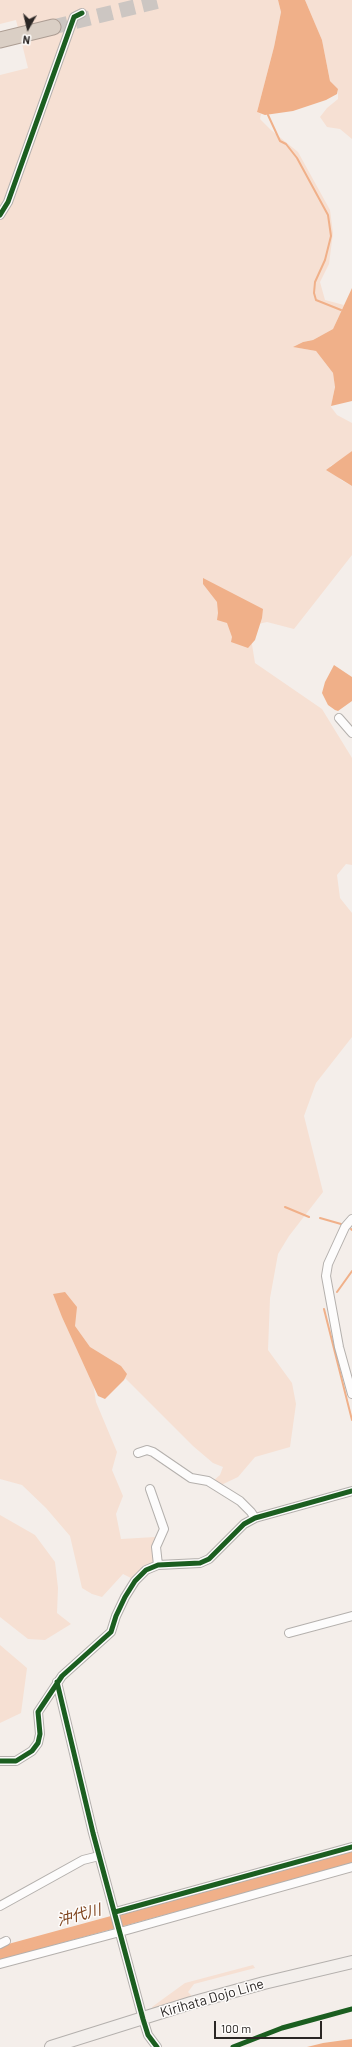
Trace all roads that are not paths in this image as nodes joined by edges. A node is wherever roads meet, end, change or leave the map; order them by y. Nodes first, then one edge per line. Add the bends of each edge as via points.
1 (82, 13) dead end
2 (53, 27) tunnel mouth
3 (0, 40) edge
4 (0, 215) edge
5 (339, 718) dead end
6 (352, 733) edge
7 (352, 1219) edge
8 (352, 1394) edge
9 (138, 1454) dead end
10 (150, 1489) dead end
11 (352, 1491) edge
12 (255, 1518) junction
13 (158, 1565) junction
14 (352, 1616) edge
15 (289, 1633) dead end
16 (57, 1682) junction
17 (0, 1761) edge
18 (352, 1847) edge
19 (99, 1856) junction
20 (352, 1867) edge
21 (0, 1906) edge
22 (115, 1913) junction
23 (120, 1932) junction
24 (352, 1962) edge
25 (0, 1964) edge
26 (143, 2019) junction
27 (51, 2047) edge
28 (157, 2047) edge

1 - 4 street via 74,17 8,202
2 - 3 highway
5 - 6 street
7 - 8 street via 345,1227 328,1264 326,1276
9 - 12 street via 147,1450 153,1452 191,1478 208,1481 240,1501
10 - 13 street via 164,1529 156,1547
11 - 12 street
12 - 13 street via 244,1524 208,1559 200,1563
13 - 16 street via 146,1570 135,1581 116,1616 111,1632
14 - 15 street
16 - 17 street via 38,1712 38,1743 32,1751 16,1761
16 - 19 street
18 - 22 street
19 - 21 street via 83,1860
19 - 22 street
20 - 23 street
22 - 23 street
23 - 25 street
23 - 26 street
24 - 26 main road, Kirihata Dojo Line via 264,1983
26 - 27 main road, Kirihata Dojo Line
26 - 28 street via 148,2035

